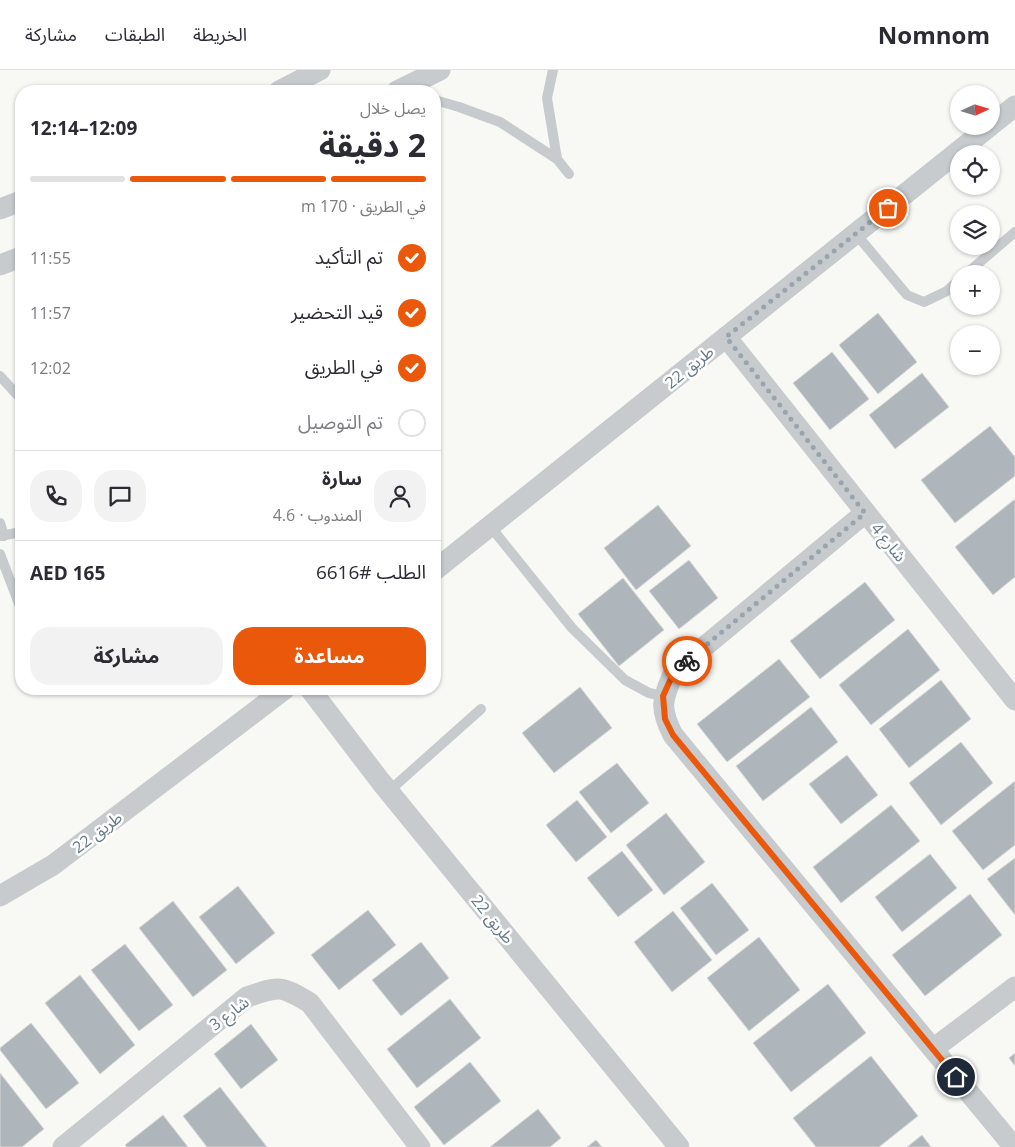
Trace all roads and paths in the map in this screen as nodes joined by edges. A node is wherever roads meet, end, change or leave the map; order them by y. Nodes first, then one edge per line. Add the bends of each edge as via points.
1 (320, 70) edge
2 (440, 70) edge
3 (553, 70) edge
4 (291, 85) edge
5 (411, 85) edge
6 (441, 102) edge
7 (1015, 106) edge
8 (1000, 118) edge
9 (979, 135) edge
10 (558, 159) junction
11 (569, 174) dead end
12 (15, 204) edge
13 (0, 209) edge
14 (1015, 232) edge
15 (856, 234) junction
16 (15, 259) edge
17 (0, 265) edge
18 (976, 265) edge
19 (950, 288) edge
20 (726, 337) junction
21 (0, 376) edge
22 (15, 392) edge
23 (865, 513) junction
24 (0, 523) edge
25 (490, 526) junction
26 (15, 533) edge
27 (2, 536) edge
28 (0, 554) edge
29 (441, 565) edge
30 (15, 594) edge
31 (277, 695) edge
32 (315, 695) edge
33 (663, 696) junction
34 (1015, 700) edge
35 (481, 709) dead end
36 (389, 791) junction
37 (0, 896) edge
38 (1015, 987) edge
39 (933, 1049) junction
40 (63, 1147) edge
41 (420, 1147) edge
42 (679, 1147) edge
43 (1014, 1147) edge

1 - 4 street
2 - 5 street
3 - 10 lane via 547,98
6 - 10 lane via 500,122
7 - 8 street, طريق 22
9 - 15 street, طريق 22
10 - 11 lane
12 - 13 street
14 - 18 lane
15 - 19 lane via 907,295 924,302
15 - 20 street, طريق 22
16 - 17 street
20 - 23 street, شارع 4
20 - 25 street, طريق 22
21 - 22 lane
23 - 33 street via 674,672
23 - 34 street, شارع 4
24 - 27 lane
25 - 29 street, طريق 22
25 - 33 lane via 582,638 625,680 649,693
26 - 27 lane
28 - 30 lane
31 - 37 street, طريق 22 via 53,865
32 - 36 street, طريق 22
33 - 39 street via 665,719 673,735
35 - 36 lane
36 - 42 street, طريق 22
38 - 39 street
39 - 43 street
40 - 41 street, شارع 3 via 246,997 271,989 287,990 310,1003

